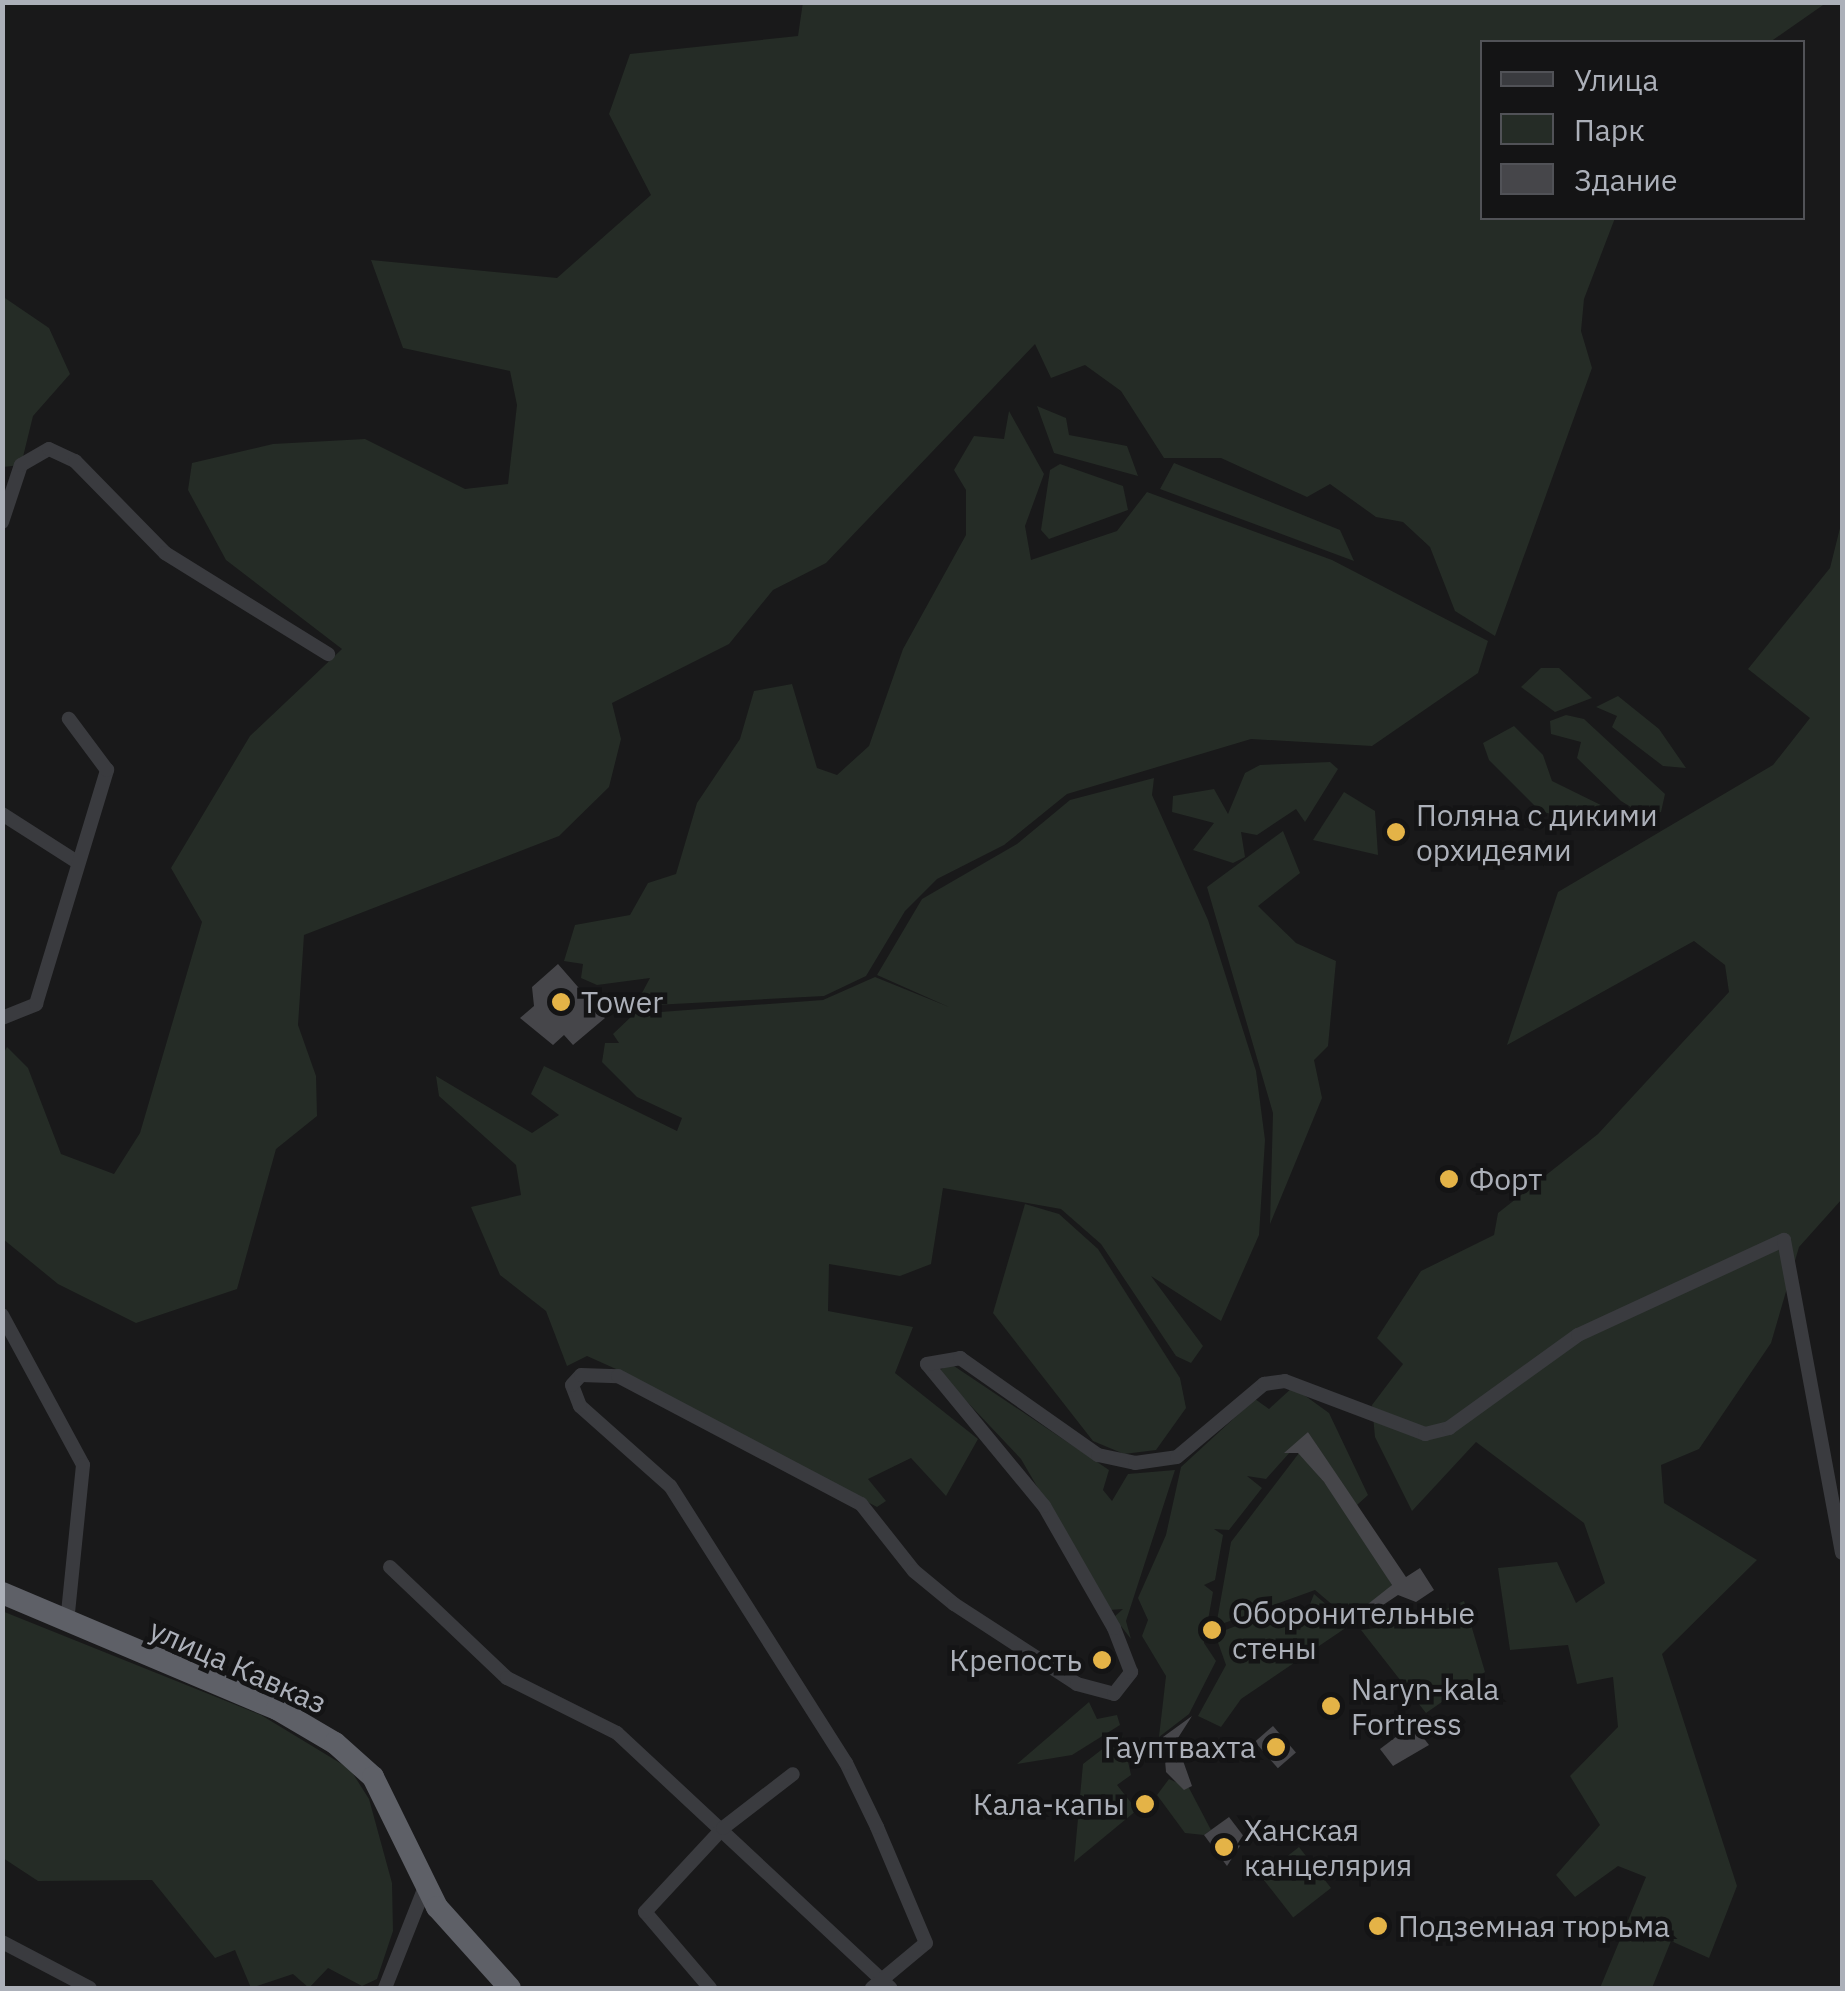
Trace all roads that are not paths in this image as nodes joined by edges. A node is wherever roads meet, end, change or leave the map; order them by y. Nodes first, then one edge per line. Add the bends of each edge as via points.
1 (2, 522) edge
2 (328, 654) dead end
3 (70, 719) dead end
4 (2, 814) edge
5 (76, 862) junction
6 (2, 1018) edge
7 (2, 1315) edge
8 (1842, 1553) edge
9 (390, 1566) dead end
10 (2, 1593) edge
11 (67, 1624) junction
12 (792, 1774) dead end
13 (722, 1828) junction
14 (426, 1887) junction
15 (2, 1942) edge
16 (882, 1985) edge
17 (90, 1988) edge
18 (386, 1988) edge
19 (510, 1988) edge
20 (710, 1988) edge

1 - 2 street via 21,466 49,448 75,461 166,553
3 - 5 street via 107,770
4 - 5 street
5 - 6 street via 36,1004
7 - 11 street via 83,1466
8 - 16 street via 1784,1240 1578,1335 1450,1428 1425,1434 1286,1381 1264,1384 1177,1457 1135,1463 1098,1454 960,1358 927,1364 1044,1506 1114,1628 1131,1672 1114,1694 1077,1684 954,1604 914,1571 861,1504 618,1376 581,1375 572,1386 580,1406 670,1486 846,1762 926,1943
9 - 13 street via 507,1678 616,1733
10 - 11 highway, улица Кавказ
11 - 14 highway, улица Кавказ via 277,1709 335,1743 373,1777
12 - 13 street
13 - 16 street
13 - 20 street via 644,1912
14 - 18 street
14 - 19 highway, улица Кавказ
15 - 17 street

